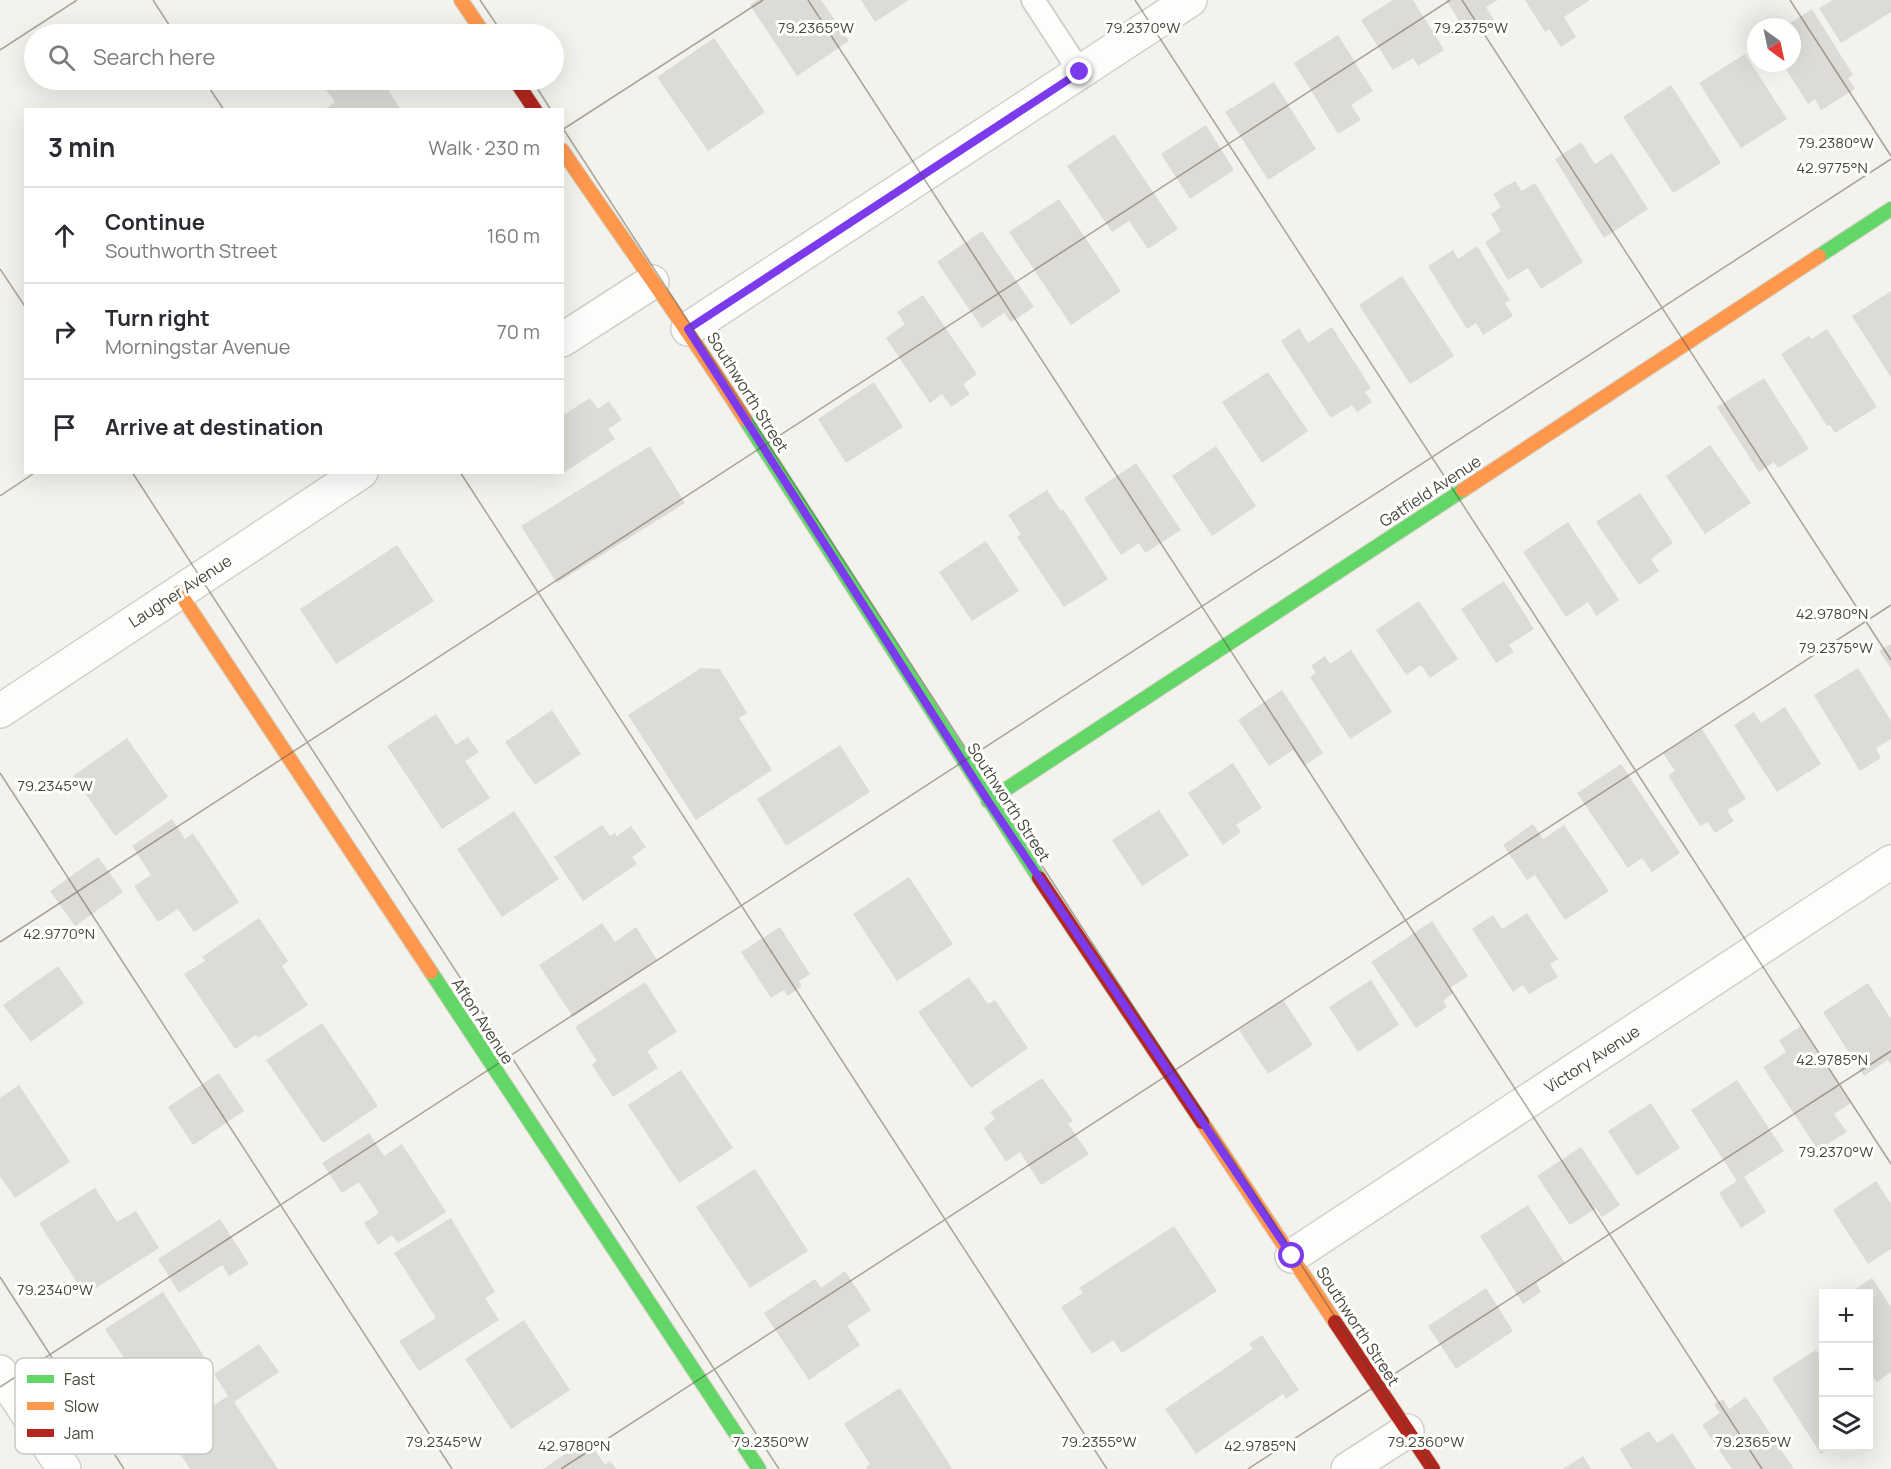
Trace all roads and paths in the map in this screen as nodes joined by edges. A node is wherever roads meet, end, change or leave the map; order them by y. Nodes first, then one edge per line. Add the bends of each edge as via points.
1 (461, 0) edge
2 (1033, 0) edge
3 (1190, 0) edge
4 (477, 24) edge
5 (1080, 72) junction
6 (522, 90) edge
7 (534, 108) edge
8 (564, 153) edge
9 (1891, 209) edge
10 (652, 282) junction
11 (688, 329) junction
12 (564, 339) edge
13 (358, 474) edge
14 (179, 592) junction
15 (0, 711) edge
16 (988, 801) junction
17 (1891, 862) edge
18 (1292, 1256) junction
19 (0, 1372) edge
20 (15, 1395) edge
21 (1407, 1431) junction
22 (54, 1454) edge
23 (64, 1469) edge
24 (759, 1469) edge
25 (1348, 1469) edge
26 (1433, 1469) edge

1 - 4 street
2 - 5 lane
3 - 5 street
5 - 11 street
6 - 7 street
8 - 10 street, Southworth Street
9 - 16 street, Gatfield Avenue
10 - 11 street, Southworth Street
10 - 12 street
11 - 16 street, Southworth Street
13 - 14 street, Laugher Avenue
14 - 15 street, Laugher Avenue
14 - 24 street, Afton Avenue
16 - 18 street, Southworth Street
17 - 18 street, Victory Avenue
18 - 21 street, Southworth Street
19 - 20 street
21 - 25 street
21 - 26 street, Southworth Street
22 - 23 street

